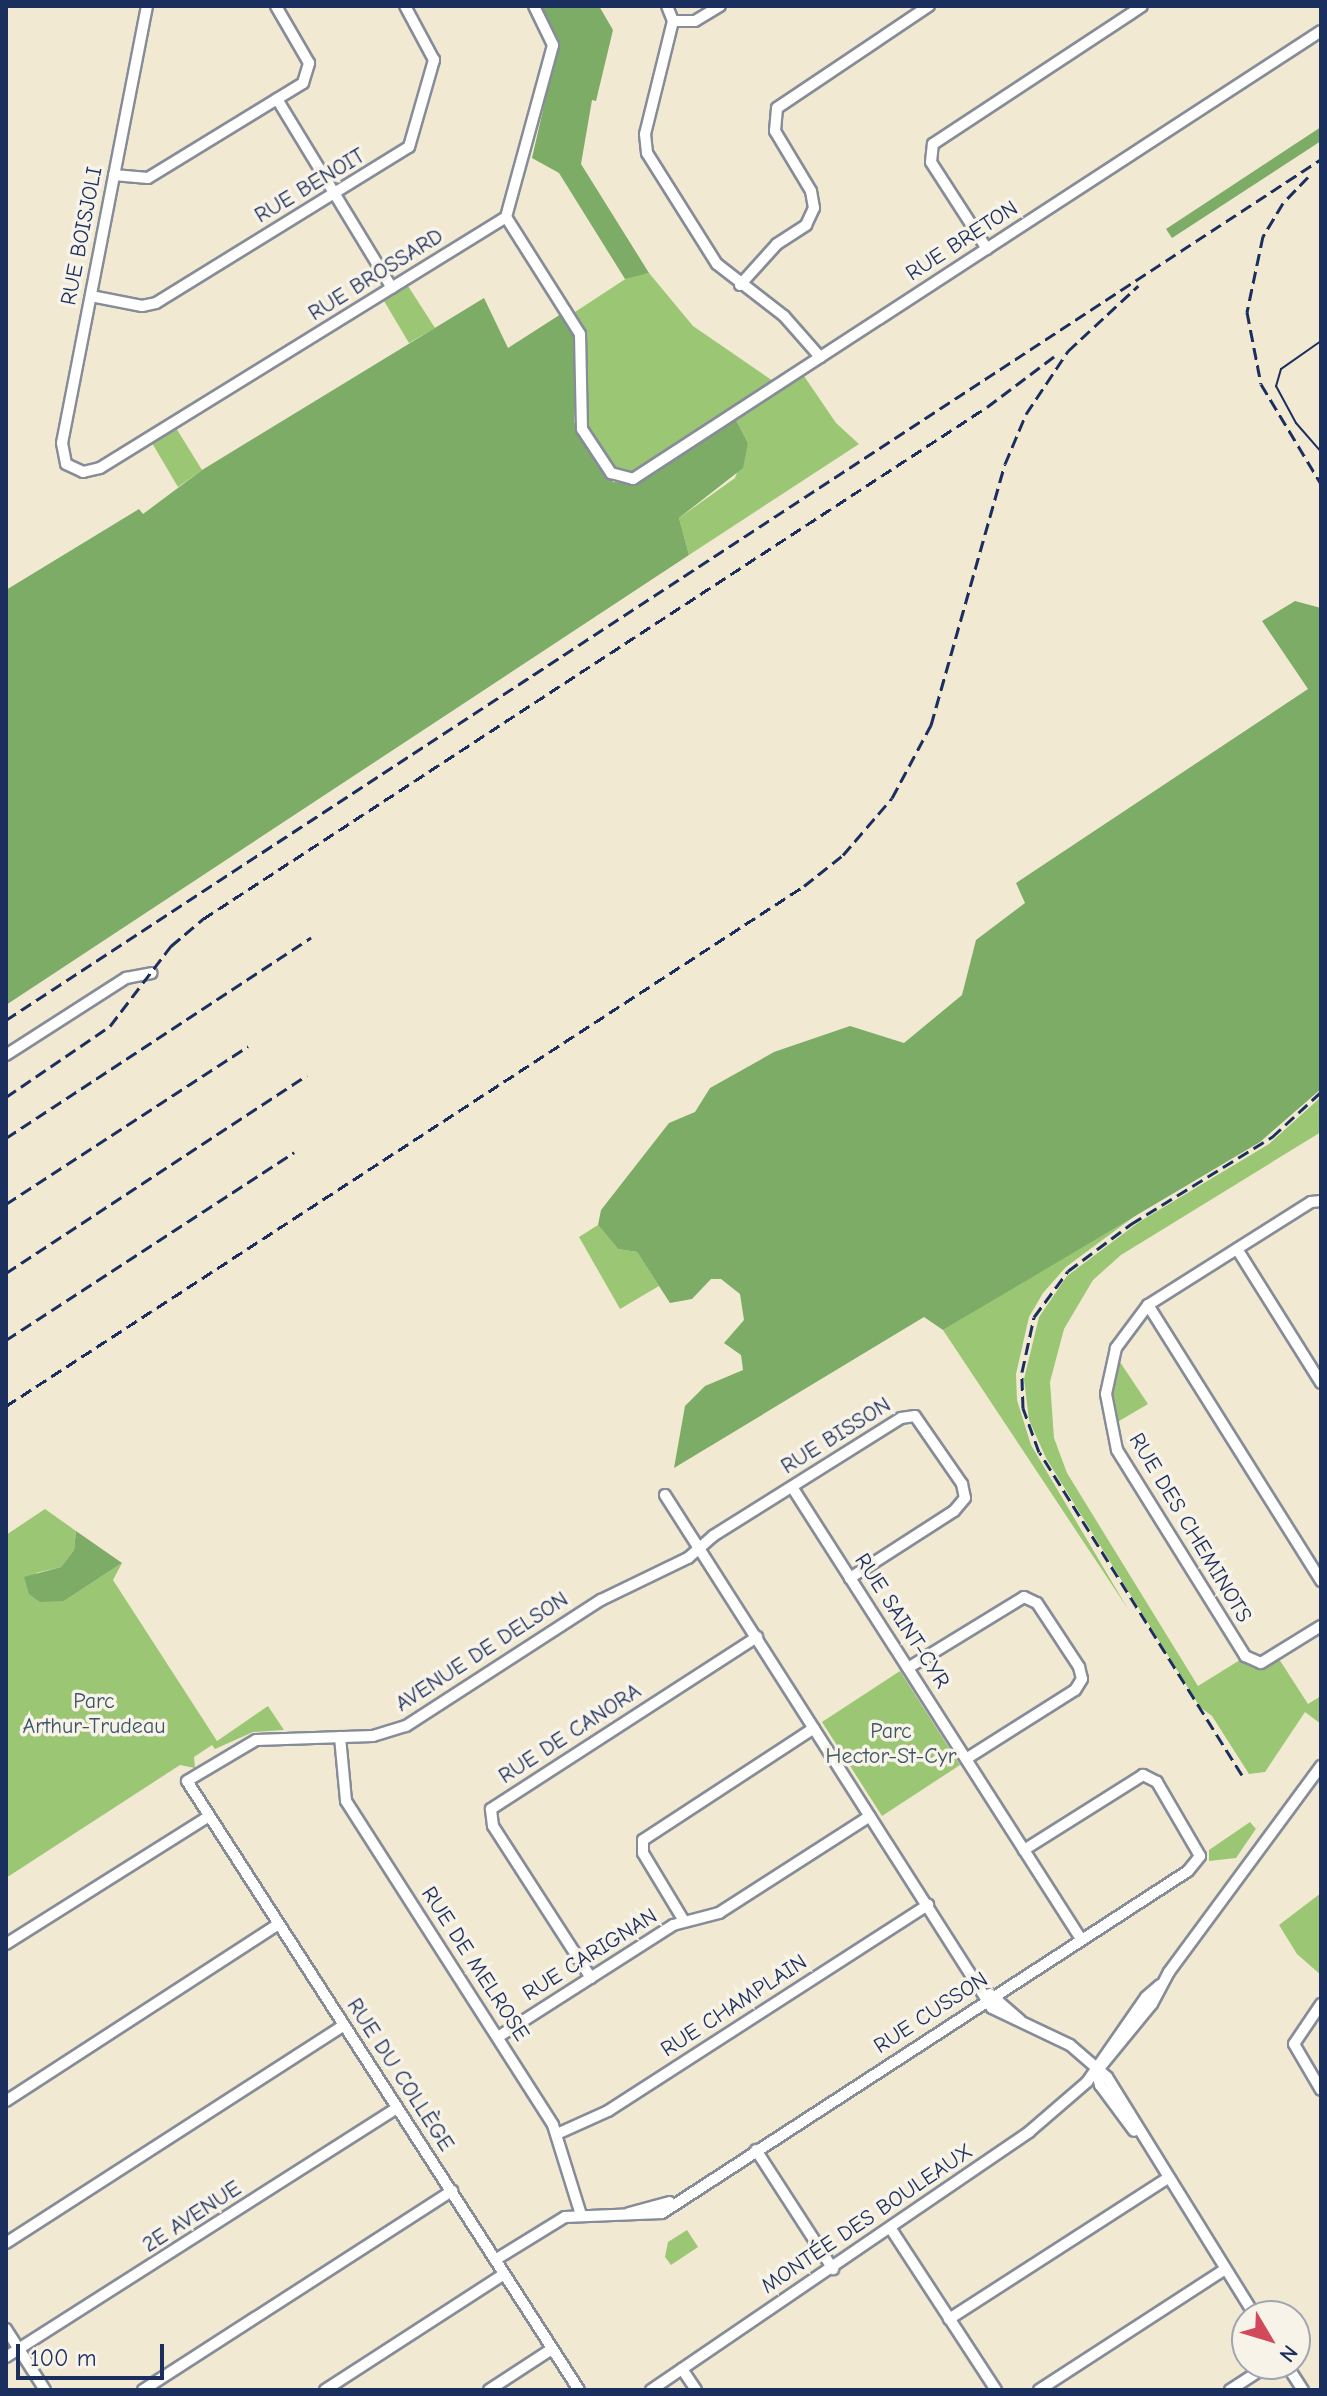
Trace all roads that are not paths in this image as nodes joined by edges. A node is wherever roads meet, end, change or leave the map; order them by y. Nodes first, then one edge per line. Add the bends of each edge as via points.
1 (147, 6) edge
2 (276, 6) edge
3 (405, 6) edge
4 (534, 6) edge
5 (667, 6) edge
6 (720, 6) edge
7 (929, 6) edge
8 (1142, 6) edge
9 (673, 21) junction
10 (1321, 31) edge
11 (277, 99) junction
12 (114, 175) junction
13 (335, 194) junction
14 (506, 217) junction
15 (987, 249) junction
16 (740, 285) junction
17 (392, 288) junction
18 (91, 296) junction
19 (820, 357) junction
20 (74, 470) joint
21 (152, 973) dead end
22 (6, 1055) edge
23 (1321, 1201) edge
24 (1237, 1249) junction
25 (1148, 1305) junction
26 (1321, 1383) edge
27 (792, 1487) junction
28 (665, 1495) dead end
29 (699, 1548) junction
30 (850, 1578) junction
31 (1321, 1581) edge
32 (1321, 1626) edge
33 (757, 1637) junction
34 (908, 1668) junction
35 (814, 1728) junction
36 (340, 1737) junction
37 (966, 1759) junction
38 (1321, 1766) edge
39 (187, 1781) joint
40 (209, 1816) junction
41 (870, 1816) junction
42 (1024, 1850) junction
43 (928, 1905) junction
44 (684, 1921) junction
45 (279, 1924) junction
46 (1081, 1939) junction
47 (6, 1944) edge
48 (591, 1978) junction
49 (990, 1998) junction
50 (1321, 2004) edge
51 (344, 2025) junction
52 (498, 2037) junction
53 (1096, 2070) junction
54 (1321, 2090) edge
55 (6, 2101) edge
56 (397, 2108) junction
57 (557, 2134) junction
58 (756, 2150) junction
59 (1168, 2178) junction
60 (452, 2191) junction
61 (581, 2215) junction
62 (891, 2229) junction
63 (6, 2243) edge
64 (495, 2260) junction
65 (833, 2269) junction
66 (1225, 2269) junction
67 (504, 2274) junction
68 (1245, 2300) edge
69 (949, 2319) junction
70 (6, 2329) edge
71 (552, 2349) junction
72 (20, 2350) junction
73 (6, 2357) edge
74 (682, 2369) junction
75 (45, 2390) edge
76 (143, 2390) edge
77 (325, 2390) edge
78 (489, 2390) edge
79 (579, 2390) edge
80 (651, 2390) edge
81 (696, 2390) edge
82 (996, 2390) edge
83 (1039, 2390) edge

1 - 12 street, RUE BOISJOLI
2 - 11 street via 310,67 303,83
3 - 13 street, RUE BENOIT via 434,60 417,135 407,150
4 - 14 street via 553,45
5 - 9 street
6 - 9 street via 695,21
7 - 16 street via 777,108 777,136 811,191 814,208 806,225 777,244
8 - 15 street via 933,144 931,162
9 - 16 street via 644,143 717,264
10 - 15 street, RUE BRETON
11 - 12 street via 148,178
11 - 13 street
12 - 18 street, RUE BOISJOLI
13 - 17 street
13 - 18 street, RUE BENOIT via 156,303 142,306
14 - 17 street, RUE BROSSARD
14 - 19 street, RUE BRETON via 579,330 579,420 608,470 623,480 640,475
15 - 19 street, RUE BRETON
16 - 19 street via 784,316
17 - 20 street, RUE BROSSARD via 100,468
18 - 20 street, RUE BOISJOLI via 61,449
21 - 22 street via 126,978
23 - 24 street, RUE DES CHEMINOTS via 1311,1202
24 - 25 street, RUE DES CHEMINOTS
24 - 26 street
25 - 31 street
25 - 32 street, RUE DES CHEMINOTS via 1121,1337 1108,1373 1107,1417 1117,1450 1245,1656 1261,1663
27 - 29 street, RUE BISSON
27 - 30 street, RUE SAINT-CYR
27 - 30 street, RUE BISSON via 911,1414 922,1422 962,1484 966,1494 959,1508
28 - 29 street
29 - 33 street
29 - 36 street, AVENUE DE DELSON via 601,1600 406,1726 383,1735
30 - 34 street, RUE SAINT-CYR
33 - 35 street
33 - 48 street, RUE DE CANORA via 491,1809 493,1826
34 - 37 street, RUE SAINT-CYR
34 - 37 street via 1024,1597 1037,1603 1079,1667 1081,1684 1075,1690
35 - 41 street
35 - 44 street via 643,1840 643,1853
36 - 39 street, AVENUE DE DELSON via 256,1740
36 - 52 street, RUE DE MELROSE via 346,1801
37 - 42 street, RUE SAINT-CYR
38 - 53 street, MONTÉE DES BOULEAUX via 1115,2055
39 - 40 street, RUE DU COLLÈGE
40 - 45 street, RUE DU COLLÈGE
40 - 47 street
41 - 43 street
41 - 44 street, RUE CARIGNAN via 719,1913
42 - 46 street, RUE SAINT-CYR
42 - 46 street, RUE CUSSON via 1143,1775 1157,1782 1199,1846 1199,1861
43 - 49 street
43 - 57 street, RUE CHAMPLAIN via 608,2111
44 - 48 street, RUE CARIGNAN
45 - 51 street, RUE DU COLLÈGE
45 - 55 street
46 - 49 street, RUE CUSSON
48 - 52 street, RUE CARIGNAN
49 - 53 street via 996,2012 1070,2045
49 - 58 street, RUE CUSSON
50 - 54 street via 1294,2044
51 - 56 street, RUE DU COLLÈGE
51 - 63 street
52 - 57 street, RUE DE MELROSE
53 - 59 street via 1107,2077
53 - 62 street, MONTÉE DES BOULEAUX via 1029,2132
56 - 60 street, RUE DU COLLÈGE
56 - 72 street, 2E AVENUE
57 - 61 street, RUE DE MELROSE
58 - 61 street, RUE CUSSON via 656,2215
58 - 65 street
59 - 66 street
59 - 69 street
60 - 64 street, RUE DU COLLÈGE
60 - 76 street
61 - 64 street, RUE CUSSON via 560,2219
62 - 65 street, MONTÉE DES BOULEAUX
62 - 69 street
64 - 67 street, RUE DU COLLÈGE
65 - 74 street, MONTÉE DES BOULEAUX
66 - 68 street
66 - 83 street
67 - 71 street, RUE DU COLLÈGE
67 - 77 street
69 - 82 street
70 - 72 street
71 - 78 street
71 - 79 street, RUE DU COLLÈGE
72 - 73 street, 2E AVENUE
72 - 75 street
74 - 80 street, MONTÉE DES BOULEAUX
74 - 81 street

